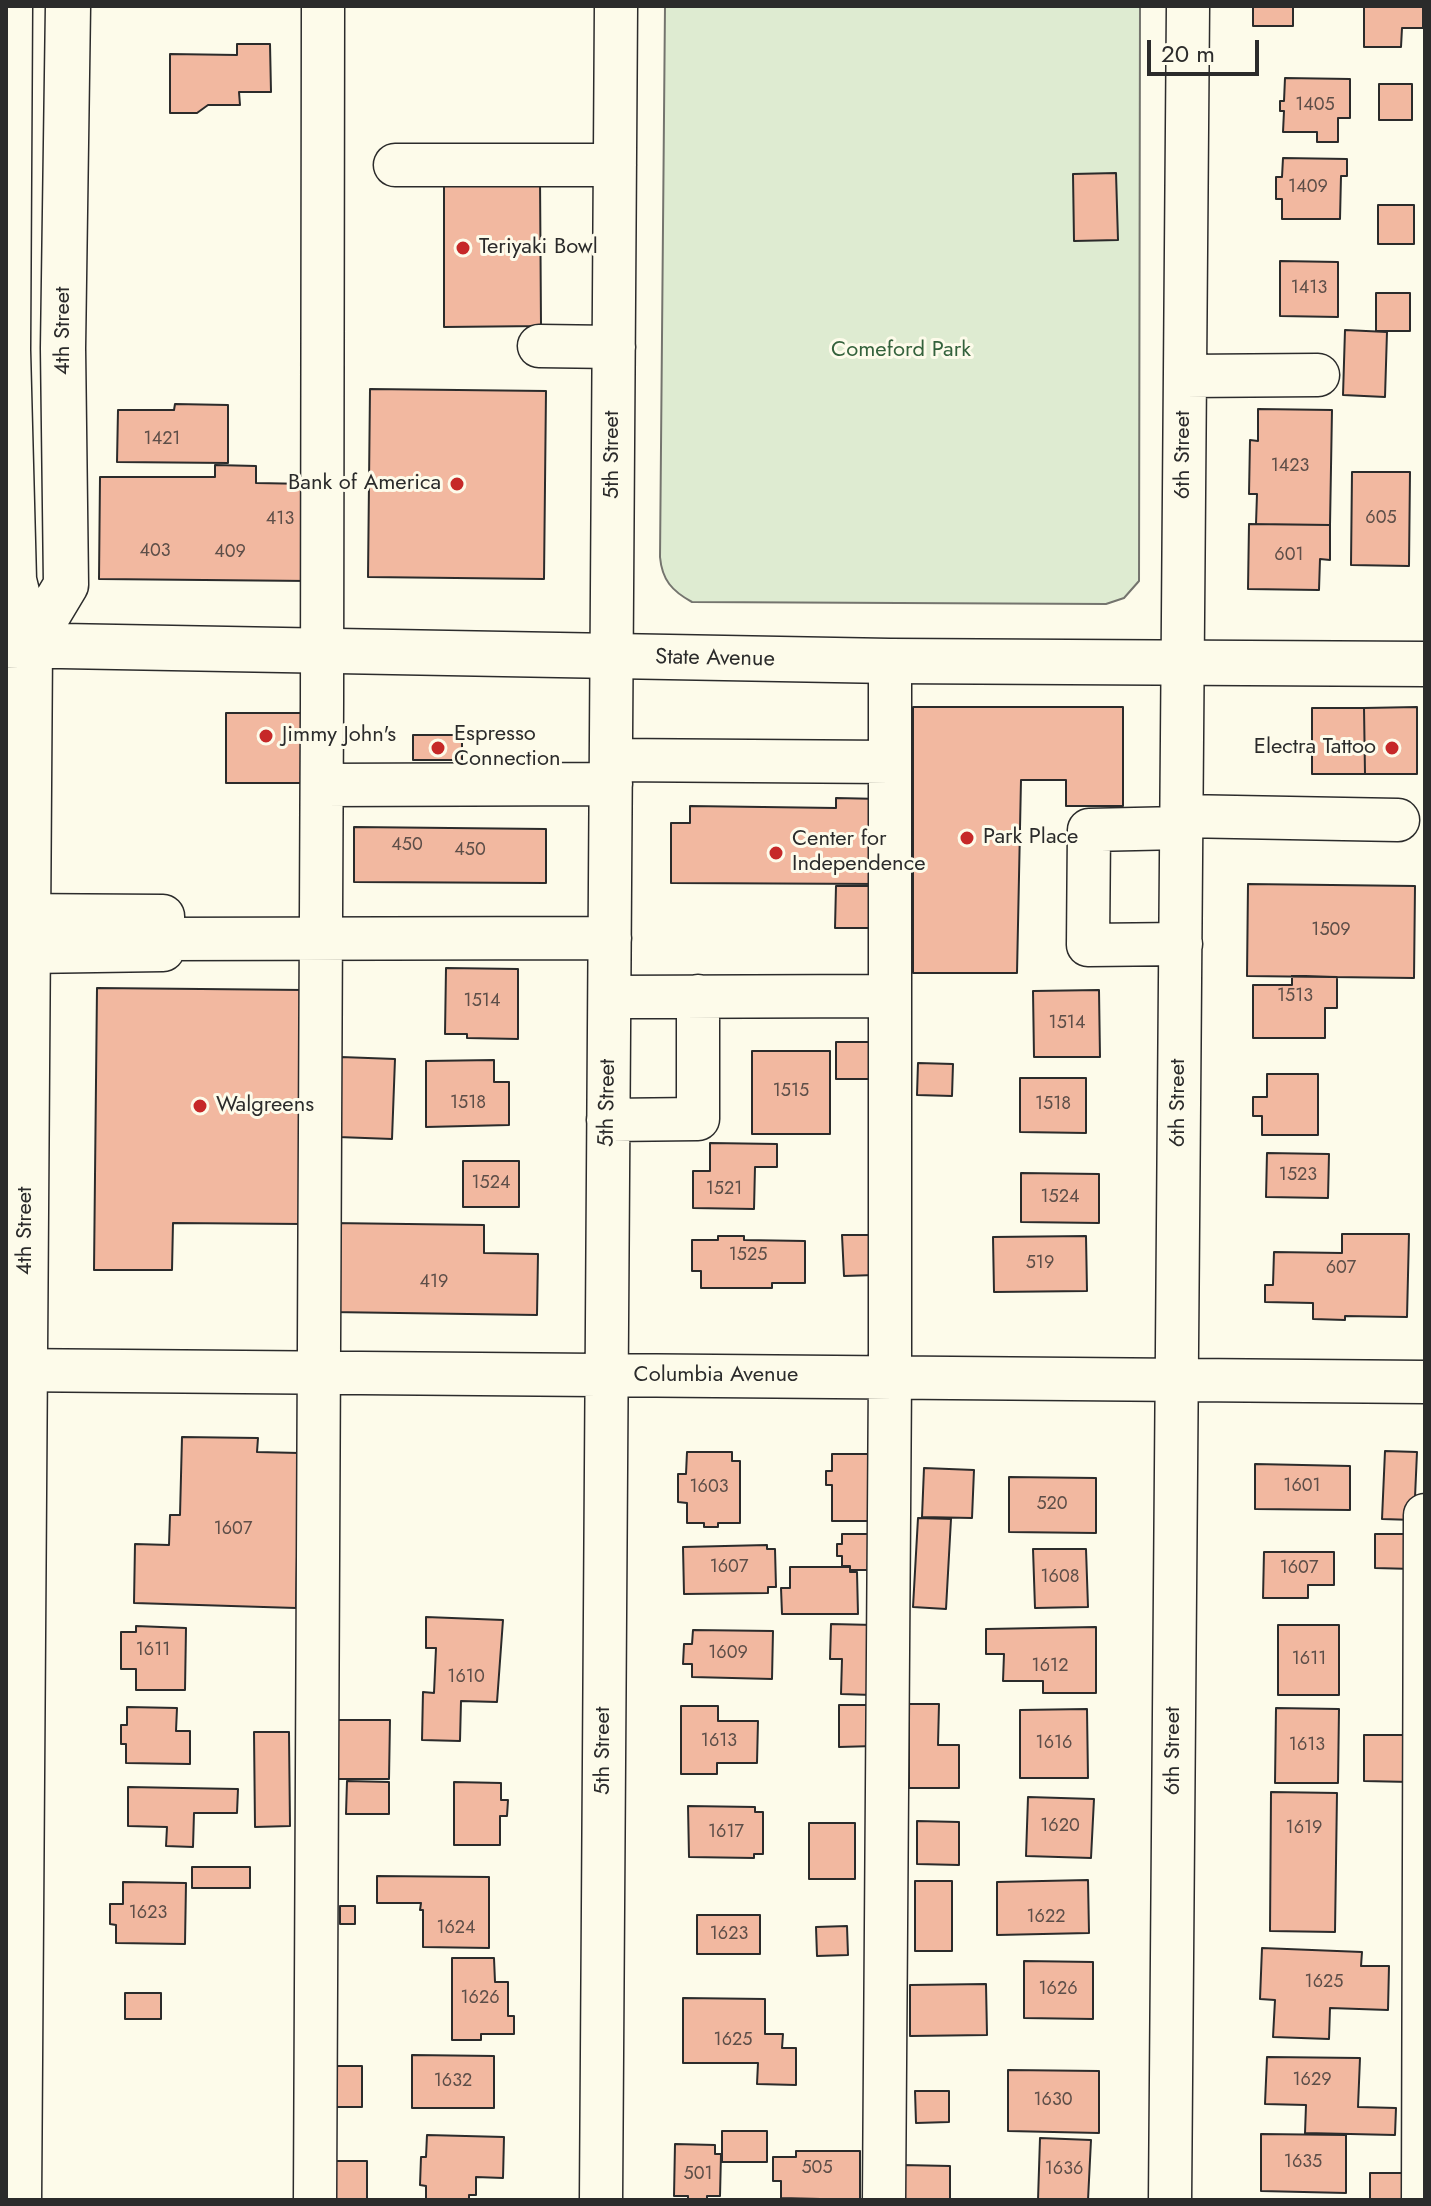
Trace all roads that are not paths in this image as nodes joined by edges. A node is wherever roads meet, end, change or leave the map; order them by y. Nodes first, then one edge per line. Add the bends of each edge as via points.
1 (10, 6) edge
2 (68, 6) edge
3 (323, 6) edge
4 (616, 6) edge
5 (1188, 6) edge
6 (395, 165) dead end
7 (615, 165) junction
8 (539, 346) dead end
9 (614, 347) junction
10 (7, 350) edge
11 (1318, 375) dead end
12 (1185, 376) junction
13 (18, 645) edge
14 (322, 652) junction
15 (612, 657) junction
16 (890, 661) junction
17 (1183, 664) junction
18 (1425, 664) edge
19 (890, 762) junction
20 (611, 772) junction
21 (322, 785) junction
22 (1398, 820) dead end
23 (1181, 822) junction
24 (21, 927) edge
25 (610, 938) junction
26 (321, 939) junction
27 (1181, 944) junction
28 (698, 996) junction
29 (890, 996) junction
30 (610, 997) junction
31 (608, 1120) junction
32 (16, 1370) edge
33 (319, 1373) junction
34 (606, 1375) junction
35 (890, 1377) junction
36 (1177, 1380) junction
37 (1425, 1382) edge
38 (1425, 1515) edge
39 (15, 1517) edge
40 (14, 1756) edge
41 (13, 2003) edge
42 (19, 2200) edge
43 (315, 2200) edge
44 (601, 2200) edge
45 (884, 2200) edge
46 (1170, 2200) edge
47 (1423, 2200) edge

1 - 10 main road, 4th Street
2 - 13 main road, 4th Street via 66,585
3 - 14 street
4 - 7 street, 5th Street
5 - 12 street, 6th Street
6 - 7 street
7 - 9 street, 5th Street
8 - 9 street
9 - 15 street, 5th Street
10 - 13 main road, 4th Street
11 - 12 street
12 - 17 street, 6th Street
13 - 14 main road, State Avenue
13 - 24 main road, 4th Street
14 - 15 main road, State Avenue
14 - 21 street
15 - 16 main road, State Avenue
15 - 20 street, 5th Street
16 - 17 main road, State Avenue
16 - 19 street
17 - 18 main road, State Avenue
17 - 23 street, 6th Street
19 - 20 street
19 - 29 street
20 - 21 street
20 - 25 street, 5th Street
21 - 26 street
22 - 23 street
23 - 27 street, 6th Street
23 - 27 street via 1089,830 1088,945
24 - 26 street
24 - 32 main road, 4th Street
25 - 26 street
25 - 30 street, 5th Street
26 - 33 street
27 - 36 street, 6th Street
28 - 29 street
28 - 30 street
28 - 31 street via 698,1119
29 - 35 street
30 - 31 street, 5th Street
31 - 34 street, 5th Street
32 - 33 street, Columbia Avenue
32 - 39 main road, 4th Street
33 - 34 street, Columbia Avenue
33 - 43 street
34 - 35 street, Columbia Avenue
34 - 44 street, 5th Street
35 - 36 street, Columbia Avenue
35 - 45 street
36 - 37 street, Columbia Avenue
36 - 46 street, 6th Street
38 - 47 street
39 - 40 main road, 4th Street
40 - 41 main road, 4th Street
41 - 42 main road, 4th Street

